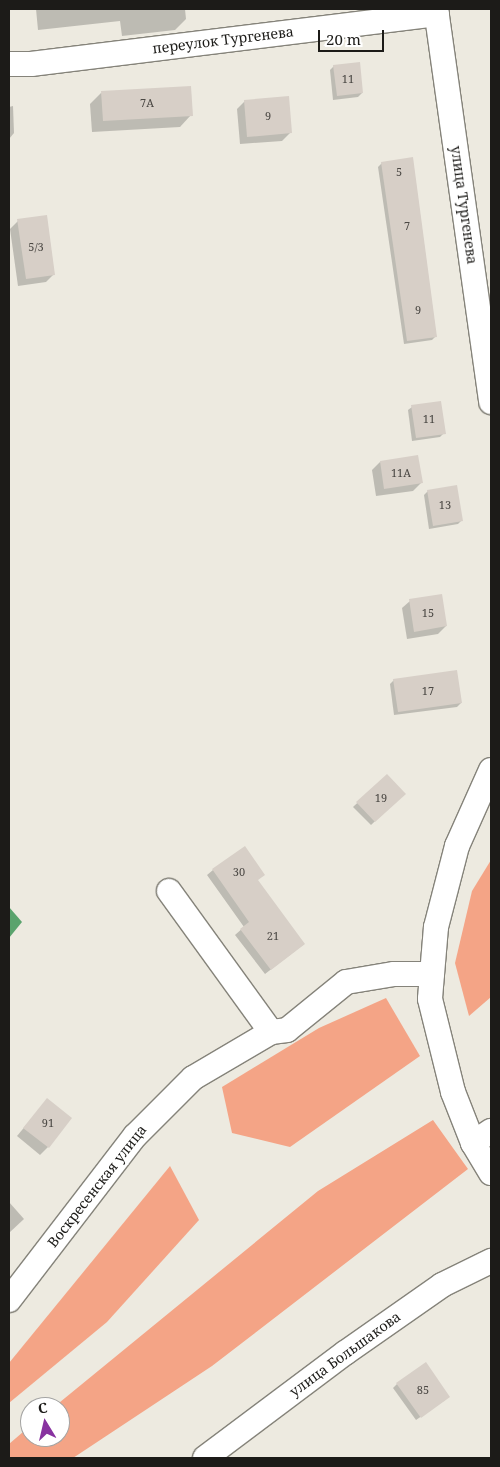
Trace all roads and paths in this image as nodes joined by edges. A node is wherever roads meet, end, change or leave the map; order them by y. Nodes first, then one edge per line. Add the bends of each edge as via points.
1 (436, 11) edge
2 (9, 64) edge
3 (491, 402) edge
4 (491, 770) edge
5 (169, 890) dead end
6 (432, 974) junction
7 (271, 1032) junction
8 (482, 1137) edge
9 (491, 1173) edge
10 (491, 1260) edge
11 (9, 1300) edge
12 (205, 1458) edge

1 - 2 street, переулок Тургенева
1 - 3 street, улица Тургенева
4 - 6 street via 458,846 436,927
5 - 7 street
6 - 7 street, Воскресенская улица via 394,974 346,982 287,1030
6 - 8 street via 430,999 453,1092
7 - 11 street, Воскресенская улица via 193,1078 134,1136
8 - 9 street
10 - 12 street, улица Большакова via 442,1285

